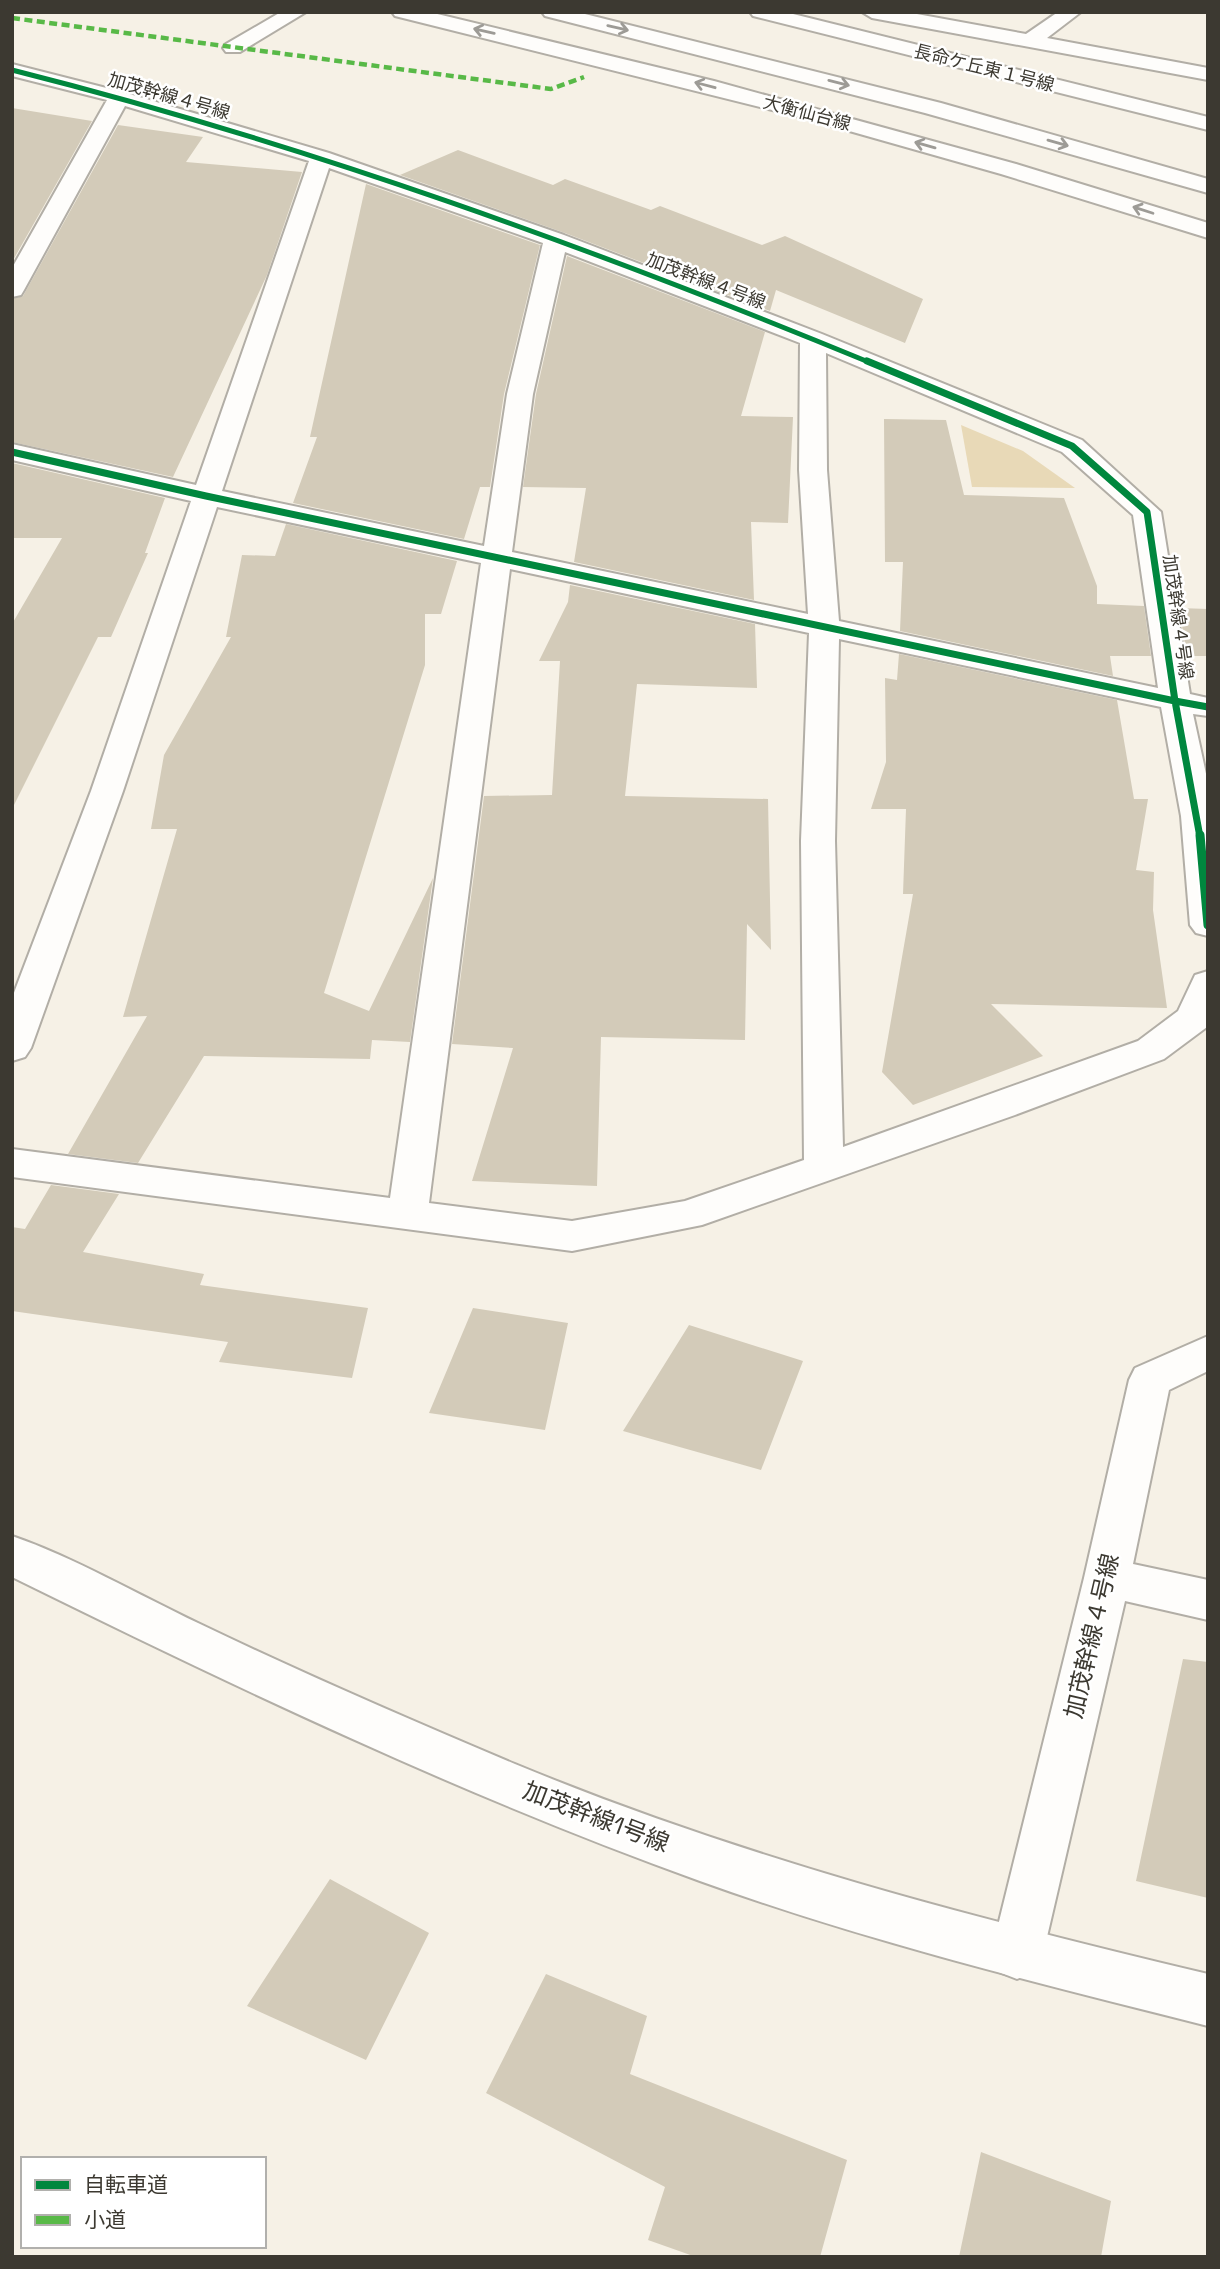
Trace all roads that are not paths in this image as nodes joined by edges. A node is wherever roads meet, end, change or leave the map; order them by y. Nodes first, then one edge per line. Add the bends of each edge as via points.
1 (296, 12) edge
2 (402, 12) edge
3 (552, 12) edge
4 (760, 12) edge
5 (872, 12) edge
6 (1071, 12) edge
7 (1029, 41) junction
8 (233, 48) dead end
9 (12, 71) edge
10 (1208, 74) edge
11 (118, 97) junction
12 (1208, 124) edge
13 (321, 158) junction
14 (1208, 186) edge
15 (1208, 231) edge
16 (556, 240) junction
17 (12, 290) edge
18 (813, 339) junction
19 (12, 452) edge
20 (206, 496) junction
21 (496, 558) junction
22 (824, 626) junction
23 (1175, 701) junction
24 (1208, 708) edge
25 (1208, 925) edge
26 (1208, 983) edge
27 (12, 1048) edge
28 (12, 1163) edge
29 (824, 1167) junction
30 (407, 1216) junction
31 (1208, 1352) edge
32 (12, 1555) edge
33 (1107, 1578) junction
34 (1208, 1600) edge
35 (1017, 1954) junction
36 (1208, 2000) edge

1 - 8 street
15 -> 2 street, 大衡仙台線 via 874,130
3 -> 14 street, 大衡仙台線 via 933,108
4 - 12 street, 長命ケ丘東１号線
5 - 7 street
6 - 7 street
7 - 10 street
9 - 11 street, 加茂幹線４号線
11 - 13 street, 加茂幹線４号線
11 - 17 street
13 - 16 street, 加茂幹線４号線
13 - 20 street
16 - 18 street, 加茂幹線４号線
16 - 21 street via 520,394
18 - 22 street via 813,470
18 - 23 street, 加茂幹線４号線 via 1072,446 1147,512
19 - 20 street
20 - 21 street
20 - 27 street via 107,791
21 - 22 street
21 - 30 street
22 - 23 street
22 - 29 street via 818,841
23 - 24 street, 加茂幹線４号線
23 - 25 street via 1198,816
26 - 29 street via 1194,1018 1151,1050
28 - 30 street
29 - 30 street via 688,1215 572,1236
31 - 33 street, 加茂幹線４号線 via 1150,1380
32 - 35 street, 加茂幹線1号線 via 357,1720 510,1784 803,1892
33 - 34 street
33 - 35 street, 加茂幹線４号線
35 - 36 street, 加茂幹線1号線

